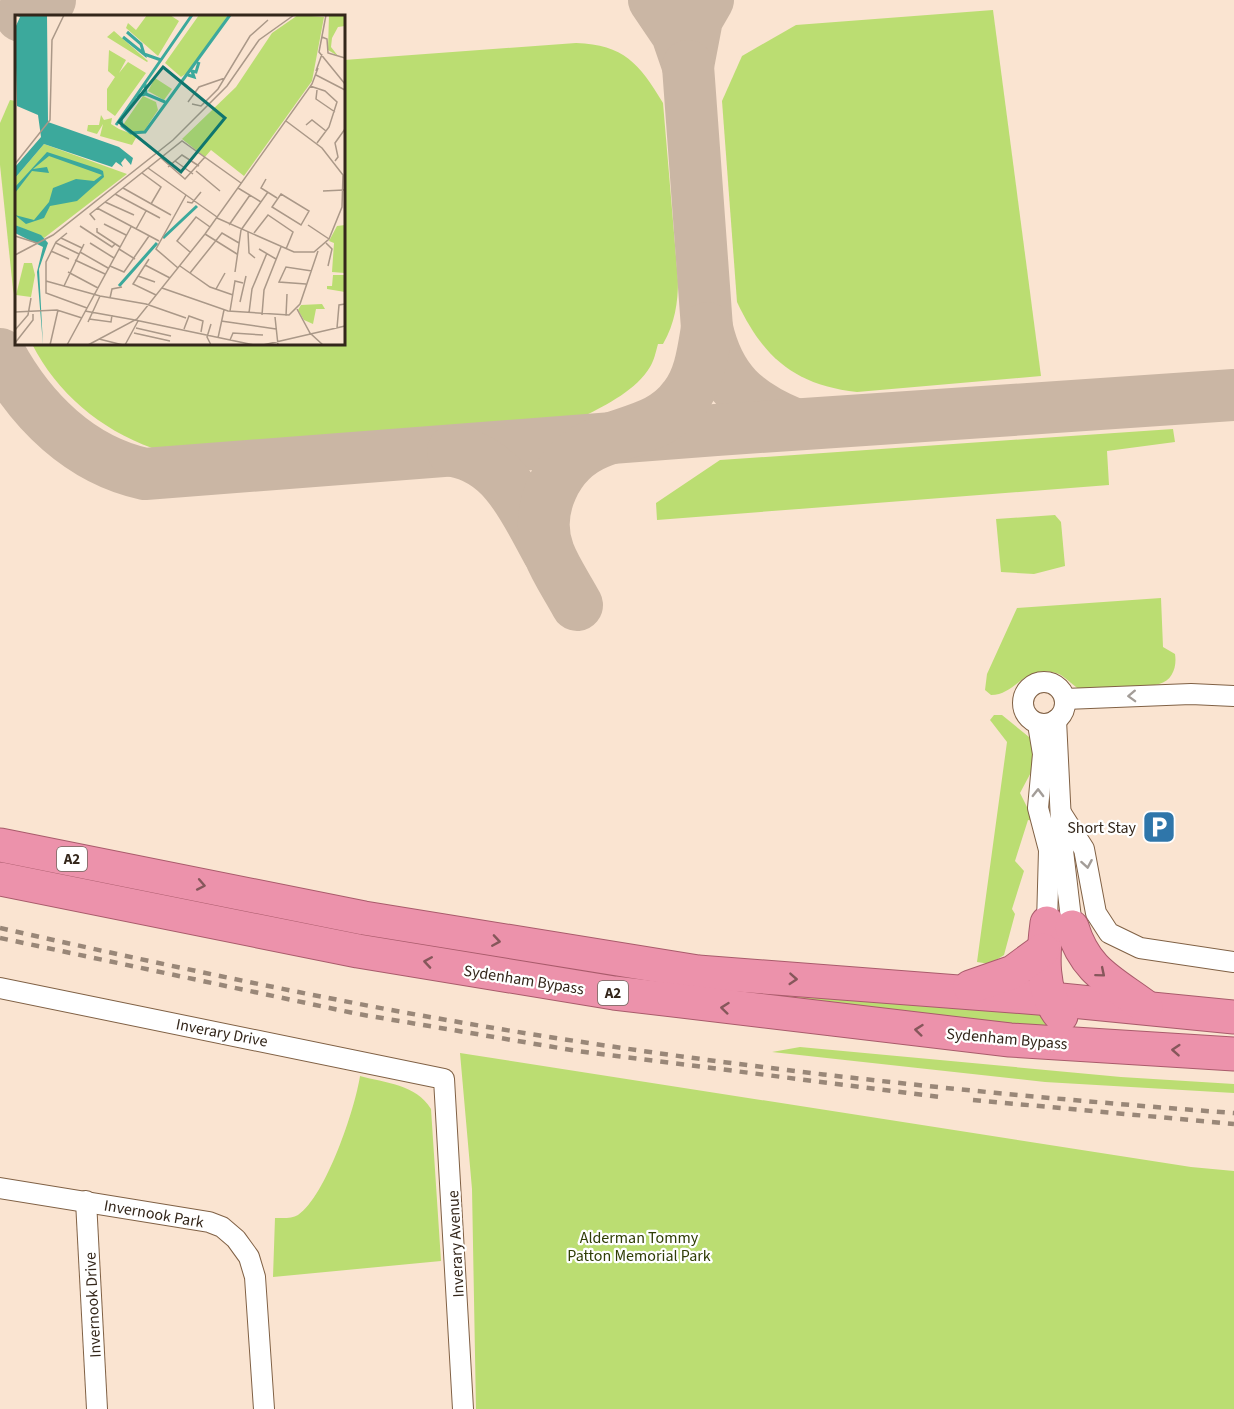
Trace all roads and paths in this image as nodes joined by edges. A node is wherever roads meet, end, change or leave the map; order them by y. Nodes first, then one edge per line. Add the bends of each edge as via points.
1 (1234, 696) edge
2 (1065, 699) junction
3 (1047, 722) junction
4 (1061, 813) junction
5 (0, 844) edge
6 (0, 879) edge
7 (1054, 934) junction
8 (1234, 962) edge
9 (0, 988) edge
10 (960, 991) junction
11 (1051, 999) junction
12 (1146, 1007) junction
13 (1234, 1017) edge
14 (1114, 1046) junction
15 (1234, 1054) edge
16 (444, 1079) joint
17 (0, 1188) edge
18 (86, 1201) junction
19 (97, 1409) edge
20 (264, 1409) edge
21 (463, 1409) edge

1 -> 2 street
2 - 3 street via 1064,711
2 - 3 street via 1058,687 1046,681 1028,688 1023,708 1029,718
3 - 4 street
7 -> 3 street via 1049,850 1038,808
4 - 7 street
4 -> 8 street via 1084,849 1096,913 1109,933 1140,948
5 -> 10 highway, Sydenham Bypass / A2 via 363,918 698,972
14 -> 6 highway, Sydenham Bypass / A2 via 1010,1040 614,993 358,951
7 - 10 highway via 1013,972
7 - 11 highway
7 -> 12 highway
9 - 16 street, Inverary Drive
10 - 11 highway, Sydenham Bypass / A2
11 - 12 highway, Sydenham Bypass / A2
11 - 14 highway via 1070,1025
12 - 13 highway, Sydenham Bypass / A2
15 -> 14 highway, Sydenham Bypass / A2
16 - 21 street, Inverary Avenue
17 - 18 street, Invernook Park
18 - 19 street, Invernook Drive
18 - 20 street, Invernook Park via 208,1222 236,1239 249,1257 255,1277

